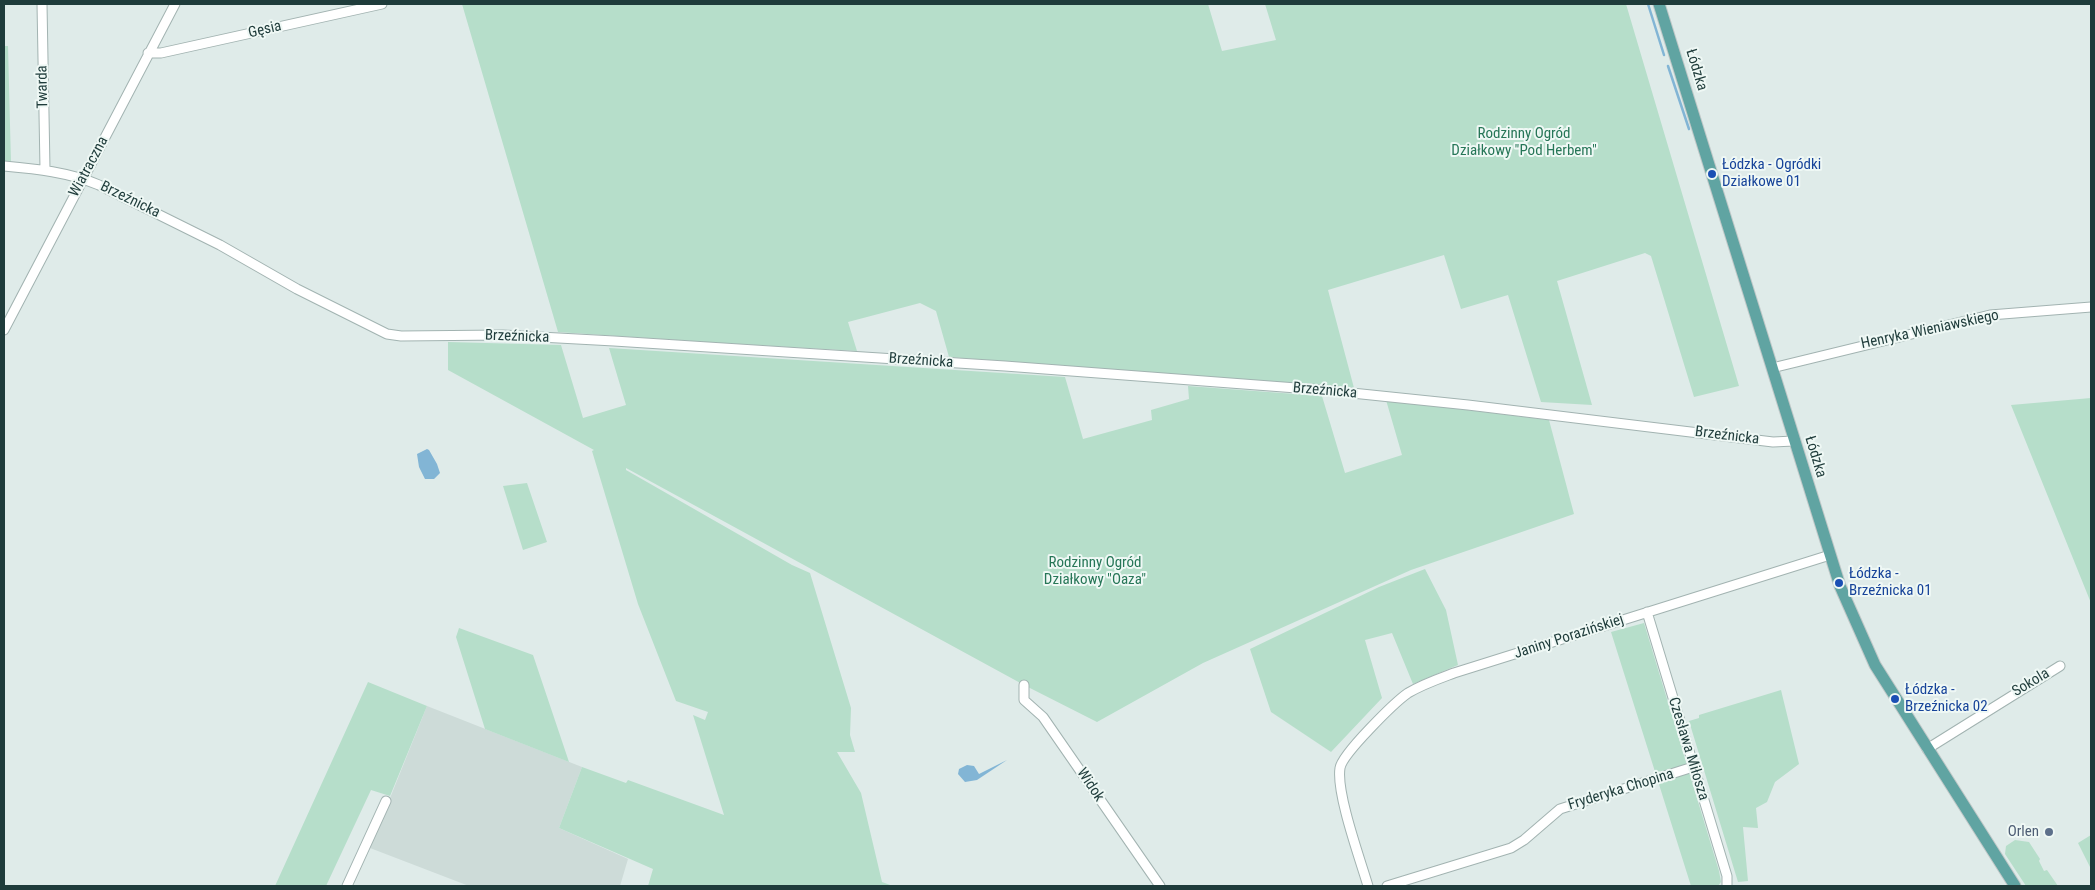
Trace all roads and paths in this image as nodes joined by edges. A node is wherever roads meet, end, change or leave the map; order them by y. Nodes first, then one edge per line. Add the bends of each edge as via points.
1 (42, 4) edge
2 (175, 4) edge
3 (382, 4) edge
4 (1659, 4) edge
5 (148, 53) junction
6 (4, 166) edge
7 (45, 169) junction
8 (82, 178) junction
9 (2091, 307) edge
10 (4, 330) edge
11 (1772, 368) junction
12 (1794, 441) junction
13 (1830, 555) junction
14 (1647, 612) junction
15 (2060, 666) dead end
16 (1024, 685) dead end
17 (1928, 749) junction
18 (1693, 767) junction
19 (386, 801) dead end
20 (347, 886) edge
21 (1160, 886) edge
22 (1368, 886) edge
23 (1387, 886) edge
24 (1727, 886) edge
25 (2015, 886) edge

1 - 7 street, Twarda
2 - 5 street, Wiatraczna
3 - 5 street, Gęsia via 161,53
4 - 11 main road, Łódzka
5 - 8 street, Wiatraczna
6 - 7 street, Brzeźnicka
7 - 8 street, Brzeźnicka
8 - 10 street, Wiatraczna
8 - 12 street, Brzeźnicka via 220,245 297,289 387,334 614,341 1229,383 1397,397 1780,443
9 - 11 street, Henryka Wieniawskiego via 1990,315
11 - 12 main road, Łódzka
12 - 13 main road, Łódzka
13 - 14 street, Janiny Porazińskiej
13 - 17 main road, Łódzka via 1847,604 1872,659
14 - 18 street, Czesława Miłosza
14 - 22 street, Janiny Porazińskiej via 1454,673 1419,687 1390,708 1347,754 1340,769 1342,794
15 - 17 street, Sokola
16 - 21 street, Widok via 1024,700 1043,716
17 - 25 main road, Łódzka
18 - 23 street, Fryderyka Chopina via 1560,809 1511,848
18 - 24 street, Czesława Miłosza via 1727,876
19 - 20 street

